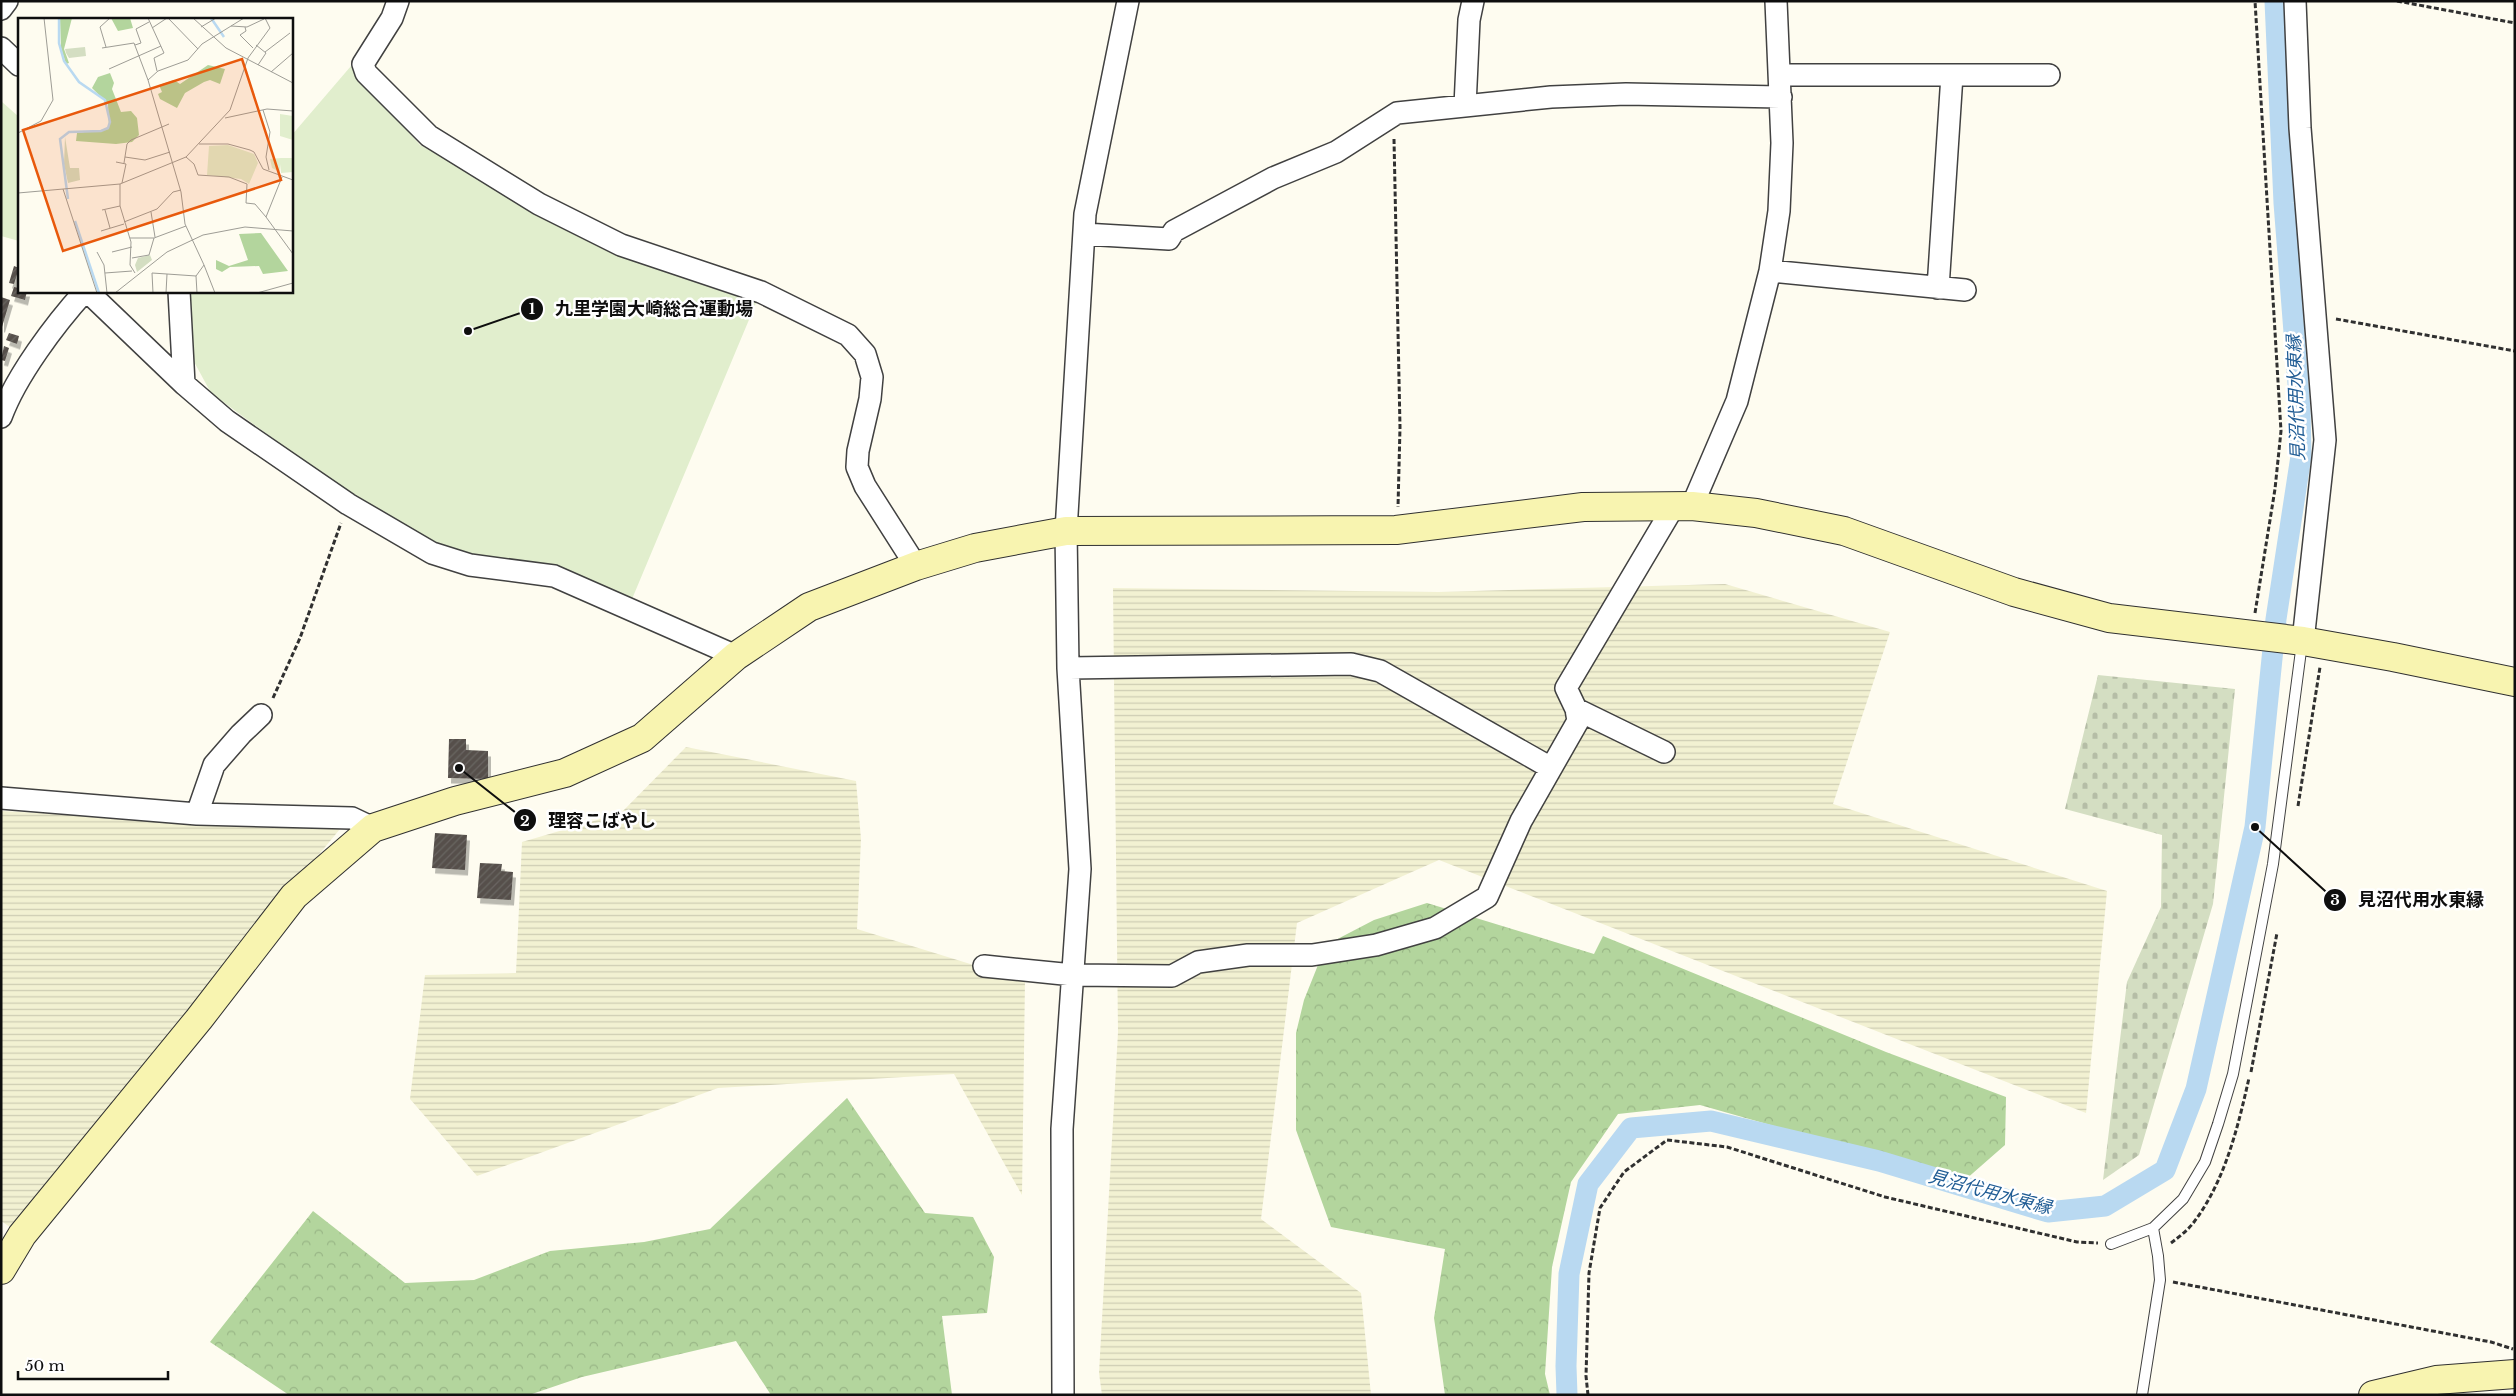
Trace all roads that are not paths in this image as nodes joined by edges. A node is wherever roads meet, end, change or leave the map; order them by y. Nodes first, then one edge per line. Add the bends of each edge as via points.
1 (8, 1) edge
2 (398, 1) edge
3 (1128, 1) edge
4 (1473, 1) edge
5 (1776, 1) edge
6 (2295, 1) edge
7 (1, 9) edge
8 (1, 48) edge
9 (18, 64) edge
10 (1780, 75) junction
11 (1952, 75) junction
12 (2049, 75) dead end
13 (1781, 97) junction
14 (1465, 106) junction
15 (1084, 234) junction
16 (1770, 271) junction
17 (1938, 288) junction
18 (1965, 290) dead end
19 (85, 292) edge
20 (87, 292) edge
21 (179, 292) edge
22 (184, 384) junction
23 (1, 417) edge
24 (1683, 506) junction
25 (1066, 531) junction
26 (916, 566) junction
27 (2297, 641) junction
28 (736, 656) junction
29 (1069, 668) junction
30 (2515, 682) edge
31 (1576, 709) junction
32 (261, 715) road end
33 (1664, 752) dead end
34 (1551, 768) junction
35 (1, 798) edge
36 (197, 814) junction
37 (374, 828) junction
38 (984, 966) dead end
39 (1073, 975) junction
40 (2152, 1228) junction
41 (2111, 1244) road end
42 (1, 1270) edge
43 (2515, 1374) edge
44 (1063, 1395) edge
45 (2142, 1395) edge
46 (2373, 1395) edge

1 - 7 street
2 - 26 street via 392,18 363,64 366,72 429,136 539,204 620,245 761,292 848,335 865,354 872,377 857,467 865,486
3 - 15 street via 1085,214
4 - 14 street via 1469,20
5 - 10 street
6 - 27 street via 2300,128 2325,440
8 - 9 street
10 - 11 street
10 - 13 street
11 - 12 street
11 - 17 street
13 - 14 street via 1626,94 1551,97
13 - 16 street via 1779,211
14 - 15 street via 1394,116 1336,152 1273,178 1174,231 1169,239
15 - 25 street
16 - 17 street
16 - 24 street via 1737,401
17 - 18 street
19 - 23 street via 69,309 19,380
20 - 22 street
21 - 22 street
22 - 28 street via 227,421 348,504 432,553 470,565 554,576
24 - 25 street via 1583,507 1396,530
24 - 27 street via 1756,513 1844,531 2014,592 2109,618
24 - 31 street via 1566,688
25 - 26 street via 976,548
25 - 29 street
26 - 28 street via 809,607
27 - 30 street
27 - 40 lane via 2273,864 2232,1074 2205,1162 2183,1199
28 - 37 street via 642,738 565,773 455,801
29 - 34 street via 1351,664 1380,671
29 - 39 street via 1080,869
31 - 33 street
31 - 34 street via 1578,720
32 - 36 street via 214,765
34 - 39 street via 1521,821 1488,897 1435,928 1376,945 1312,955 1248,955 1198,962 1172,976
35 - 36 street
36 - 37 street via 352,818
37 - 42 street via 294,896 199,1019 22,1235
38 - 39 street
39 - 44 street via 1062,1129
40 - 41 lane
40 - 45 lane via 2160,1280
43 - 46 street via 2436,1380

